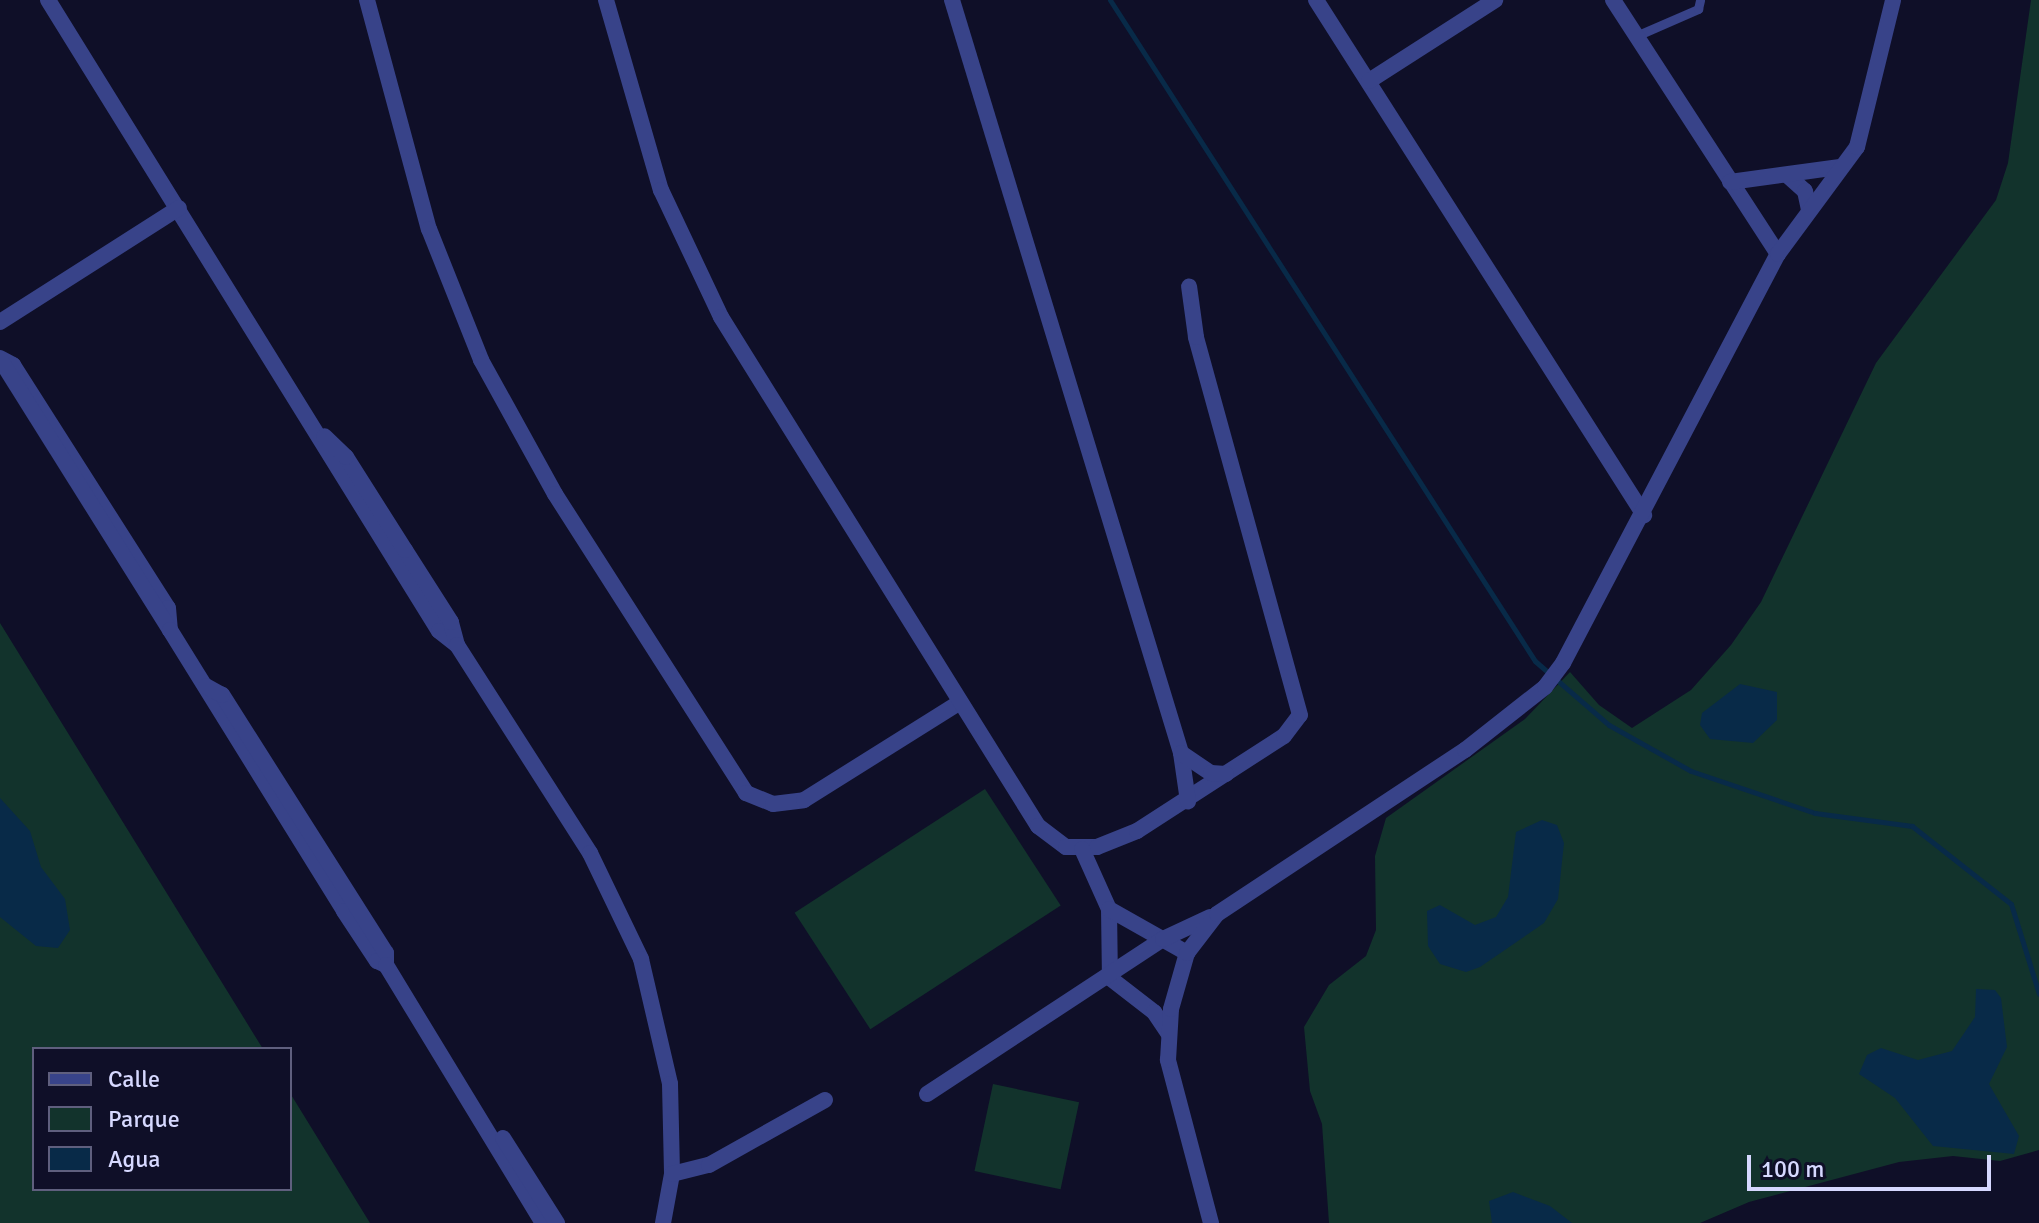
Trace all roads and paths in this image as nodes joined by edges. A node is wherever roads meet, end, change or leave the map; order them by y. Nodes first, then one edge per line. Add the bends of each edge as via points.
1 (48, 0) edge
2 (367, 0) edge
3 (606, 0) edge
4 (952, 0) edge
5 (1316, 0) edge
6 (1495, 0) edge
7 (1613, 0) edge
8 (1700, 0) edge
9 (1893, 0) edge
10 (1636, 36) junction
11 (1369, 81) junction
12 (1840, 167) junction
13 (1787, 175) junction
14 (1730, 182) junction
15 (179, 208) junction
16 (1809, 210) junction
17 (1778, 254) junction
18 (1189, 286) dead end
19 (0, 322) edge
20 (0, 358) edge
21 (1644, 515) junction
22 (960, 702) junction
23 (1181, 753) junction
24 (1226, 774) junction
25 (1188, 801) junction
26 (1082, 849) junction
27 (1109, 909) junction
28 (1217, 914) junction
29 (1163, 939) junction
30 (1187, 953) junction
31 (1110, 978) junction
32 (1168, 1033) junction
33 (927, 1094) dead end
34 (825, 1100) dead end
35 (672, 1174) junction
36 (525, 1184) junction
37 (543, 1223) edge
38 (557, 1223) edge
39 (663, 1223) edge
40 (1211, 1223) edge

1 - 15 street
2 - 22 street via 425,218 481,360 555,494 746,793 773,804 804,800
3 - 22 street via 647,153 699,276 770,402
4 - 23 street
5 - 11 street
6 - 11 street
7 - 10 street
8 - 10 lane via 1698,9
9 - 12 street via 1866,126
10 - 14 street
11 - 21 street
12 - 13 street
12 - 16 street
13 - 14 street
13 - 16 street via 1805,191
14 - 17 street
15 - 19 street
15 - 35 street via 324,436 346,457 439,631 457,645 626,920 664,1045
16 - 17 street
17 - 21 street
18 - 24 street via 1196,337 1300,709 1284,736
20 - 36 street via 13,365 170,630 386,953 386,965 425,1026 438,1035
21 - 28 street via 1545,687 1465,750
22 - 26 street via 1038,826 1052,840
23 - 24 street via 1211,773
23 - 25 street
24 - 25 street
25 - 26 street via 1125,837
26 - 27 street
27 - 29 street
27 - 31 street
28 - 29 street
28 - 30 street
29 - 30 street
29 - 31 street
30 - 32 street
31 - 32 street via 1154,1012
31 - 33 street
32 - 40 street via 1174,1099
34 - 35 street via 709,1165
35 - 39 street
36 - 37 street
36 - 38 street

